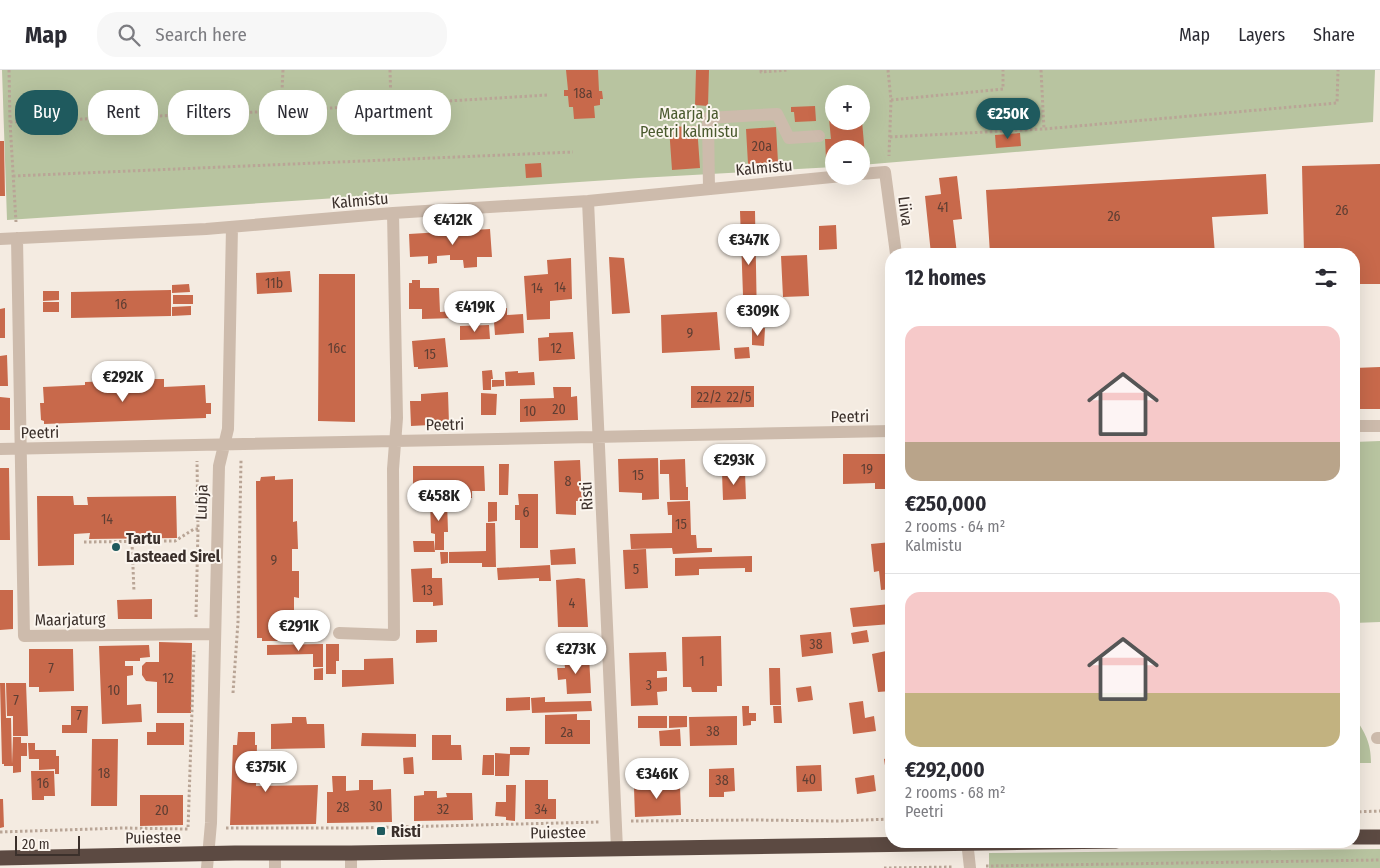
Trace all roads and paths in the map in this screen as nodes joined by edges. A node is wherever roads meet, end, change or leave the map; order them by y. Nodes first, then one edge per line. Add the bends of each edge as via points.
1 (9, 70) edge
2 (283, 70) edge
3 (390, 70) edge
4 (761, 70) edge
5 (789, 70) edge
6 (888, 70) edge
7 (1003, 70) edge
8 (1041, 70) edge
9 (1338, 70) edge
10 (282, 90) edge
11 (391, 90) edge
12 (548, 95) dead end
13 (891, 100) junction
14 (451, 101) edge
15 (259, 112) edge
16 (10, 122) junction
17 (1044, 129) junction
18 (819, 136) dead end
19 (890, 137) junction
20 (573, 152) dead end
21 (887, 168) junction
22 (870, 172) edge
23 (13, 176) junction
24 (825, 178) edge
25 (709, 189) junction
26 (588, 201) junction
27 (392, 213) junction
28 (232, 227) junction
29 (17, 238) junction
30 (0, 239) edge
31 (895, 248) edge
32 (1360, 426) edge
33 (1380, 426) edge
34 (885, 431) edge
35 (599, 437) junction
36 (395, 441) junction
37 (241, 444) junction
38 (224, 445) junction
39 (0, 449) edge
40 (22, 449) junction
41 (198, 529) dead end
42 (84, 542) dead end
43 (132, 542) junction
44 (134, 592) dead end
45 (339, 633) dead end
46 (214, 634) junction
47 (233, 699) dead end
48 (1360, 812) edge
49 (1380, 812) edge
50 (885, 818) edge
51 (226, 819) dead end
52 (617, 822) junction
53 (188, 829) dead end
54 (0, 832) edge
55 (1360, 837) edge
56 (1380, 837) edge
57 (885, 844) edge
58 (968, 848) edge
59 (617, 849) junction
60 (275, 852) junction
61 (0, 858) edge
62 (351, 860) edge
63 (1380, 860) edge
64 (207, 861) edge
65 (970, 867) edge
66 (275, 868) edge
67 (884, 868) edge

1 - 16 path
2 - 10 path
3 - 11 path
4 - 5 path
6 - 13 path
7 - 13 path via 1003,89
8 - 17 path
9 - 17 path via 1337,103
12 - 14 path
13 - 19 path
15 - 16 path
16 - 23 path
17 - 19 path
18 - 25 street via 789,138 777,114 708,118
19 - 21 path
20 - 23 path
21 - 22 street
21 - 31 street, Liiva
23 - 29 path
24 - 25 street, Kalmistu
25 - 26 street, Kalmistu
26 - 27 street, Kalmistu
26 - 35 street, Risti
27 - 28 street, Kalmistu
27 - 36 street
28 - 29 street, Kalmistu
28 - 38 street, Lubja via 228,429
29 - 30 street, Kalmistu
29 - 40 street, Maarjaturg
32 - 33 street
34 - 35 street, Peetri
35 - 36 street, Peetri
35 - 52 street, Risti
36 - 37 street, Peetri
36 - 45 street via 394,634
37 - 38 street, Peetri
37 - 47 path via 238,622
38 - 40 street, Peetri
38 - 46 street, Lubja via 219,466
39 - 40 street, Peetri
40 - 46 street, Maarjaturg via 24,636
41 - 43 path via 175,541
42 - 43 path
43 - 44 path
46 - 64 street, Lubja via 211,823
48 - 49 path
50 - 52 path
51 - 52 path via 225,828
52 - 59 street, Risti
53 - 54 path
55 - 56 highway
57 - 59 highway, Puiestee
58 - 65 street
59 - 62 highway, Puiestee
60 - 62 highway, Puiestee
60 - 64 highway, Puiestee
60 - 66 street
61 - 64 highway, Puiestee
63 - 65 path
65 - 67 path

